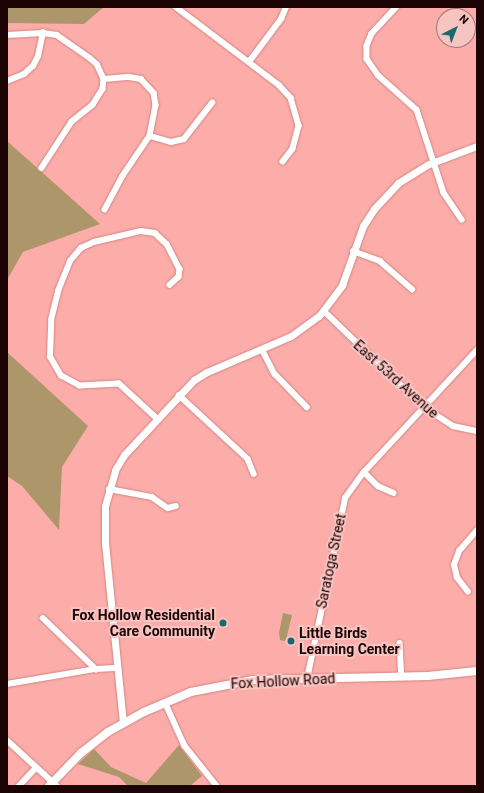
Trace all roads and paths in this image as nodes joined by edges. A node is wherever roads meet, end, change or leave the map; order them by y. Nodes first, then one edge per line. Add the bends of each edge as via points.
1 (176, 7) edge
2 (286, 7) edge
3 (397, 7) edge
4 (43, 33) junction
5 (7, 35) edge
6 (249, 62) junction
7 (104, 79) junction
8 (7, 82) edge
9 (212, 103) dead end
10 (150, 136) junction
11 (477, 146) edge
12 (283, 162) dead end
13 (434, 162) junction
14 (42, 168) dead end
15 (105, 210) dead end
16 (462, 220) dead end
17 (353, 251) junction
18 (170, 286) dead end
19 (412, 289) dead end
20 (324, 312) junction
21 (262, 349) junction
22 (477, 350) edge
23 (179, 395) junction
24 (307, 407) dead end
25 (424, 407) junction
26 (157, 419) junction
27 (477, 431) edge
28 (364, 472) junction
29 (254, 474) dead end
30 (109, 489) junction
31 (394, 493) dead end
32 (176, 506) dead end
33 (477, 530) edge
34 (468, 592) dead end
35 (43, 618) dead end
36 (400, 643) dead end
37 (118, 668) junction
38 (96, 669) junction
39 (477, 671) edge
40 (402, 676) junction
41 (307, 679) junction
42 (7, 684) edge
43 (165, 702) junction
44 (123, 723) junction
45 (7, 740) edge
46 (36, 768) junction
47 (53, 785) edge
48 (19, 786) edge
49 (217, 786) edge

1 - 6 street
2 - 6 street via 281,19
3 - 13 street via 372,34 367,46 367,59 378,75 417,110
4 - 5 street
4 - 7 street via 66,40 90,58 97,64
4 - 8 street via 40,51 33,66 24,74
6 - 12 street via 279,85 291,98 297,112 299,126 293,149
7 - 10 street via 135,77 150,87 155,98 156,111
7 - 14 street via 103,89 93,105 72,122
9 - 10 street via 184,138 171,142
10 - 15 street via 123,176
11 - 13 street
13 - 16 street via 447,200
13 - 17 street via 406,177 387,193 363,226
17 - 19 street via 380,261
17 - 20 street via 342,285
18 - 26 street via 179,277 180,269 167,244 150,231 85,245 70,261 58,291 51,320 50,350 53,364 61,376 73,385 88,387 119,384
20 - 21 street via 308,325
20 - 25 street, East 53rd Avenue
21 - 23 street via 207,372
21 - 24 street via 275,374
22 - 25 street, Saratoga Street
23 - 26 street
23 - 29 street via 248,459
25 - 27 street, East 53rd Avenue via 453,426
25 - 28 street, Saratoga Street
26 - 30 street via 124,455 115,470
28 - 31 street via 378,486
28 - 41 street, Saratoga Street via 345,498
30 - 32 street via 152,497 168,508
30 - 37 street via 105,506 105,543
33 - 34 street via 458,551 454,565 457,578
35 - 38 street
36 - 40 street
37 - 38 street
37 - 44 street
38 - 42 street
39 - 40 main road, Fox Hollow Road
40 - 41 main road, Fox Hollow Road
41 - 43 main road, Fox Hollow Road via 228,684
43 - 44 main road, Fox Hollow Road
43 - 49 street via 185,746
44 - 47 main road, Fox Hollow Road via 81,753
45 - 46 street
46 - 47 street
46 - 48 street

